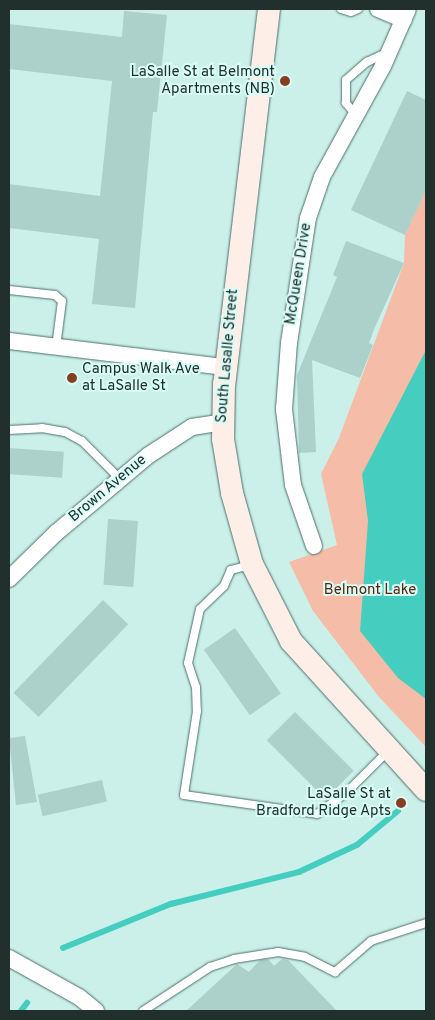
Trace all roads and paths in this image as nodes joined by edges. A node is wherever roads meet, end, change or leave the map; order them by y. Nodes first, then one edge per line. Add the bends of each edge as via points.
1 (269, 9) edge
2 (341, 9) edge
3 (358, 9) edge
4 (378, 9) edge
5 (406, 14) edge
6 (389, 52) junction
7 (356, 115) junction
8 (9, 290) edge
9 (9, 341) edge
10 (56, 347) junction
11 (225, 367) junction
12 (222, 422) junction
13 (9, 430) edge
14 (119, 478) junction
15 (314, 546) dead end
16 (252, 564) junction
17 (9, 579) edge
18 (389, 750) junction
19 (426, 790) edge
20 (426, 923) edge
21 (9, 958) edge
22 (96, 1011) edge
23 (143, 1011) edge

1 - 11 street, South Lasalle Street
2 - 3 lane via 351,12
4 - 5 street, McQueen Drive
5 - 6 street, McQueen Drive
6 - 7 street, McQueen Drive
6 - 7 lane via 367,62 346,80 346,103
7 - 15 street, McQueen Drive via 313,199 297,280 285,380 289,463
8 - 10 lane via 55,295 62,300
9 - 10 street
10 - 11 street
11 - 12 street, South Lasalle Street
12 - 14 street, Brown Avenue via 192,427
12 - 16 street, South Lasalle Street via 237,520
13 - 14 lane via 42,428 65,432 82,441
14 - 17 street, Brown Avenue
16 - 18 street, South Lasalle Street via 291,641
16 - 18 lane via 231,570 224,586 200,609 188,663 196,687 198,711 184,795 317,814 346,793
18 - 19 street, South Lasalle Street
20 - 23 lane via 371,941 335,972 305,957 278,952 234,959 210,967
21 - 22 street via 79,997

